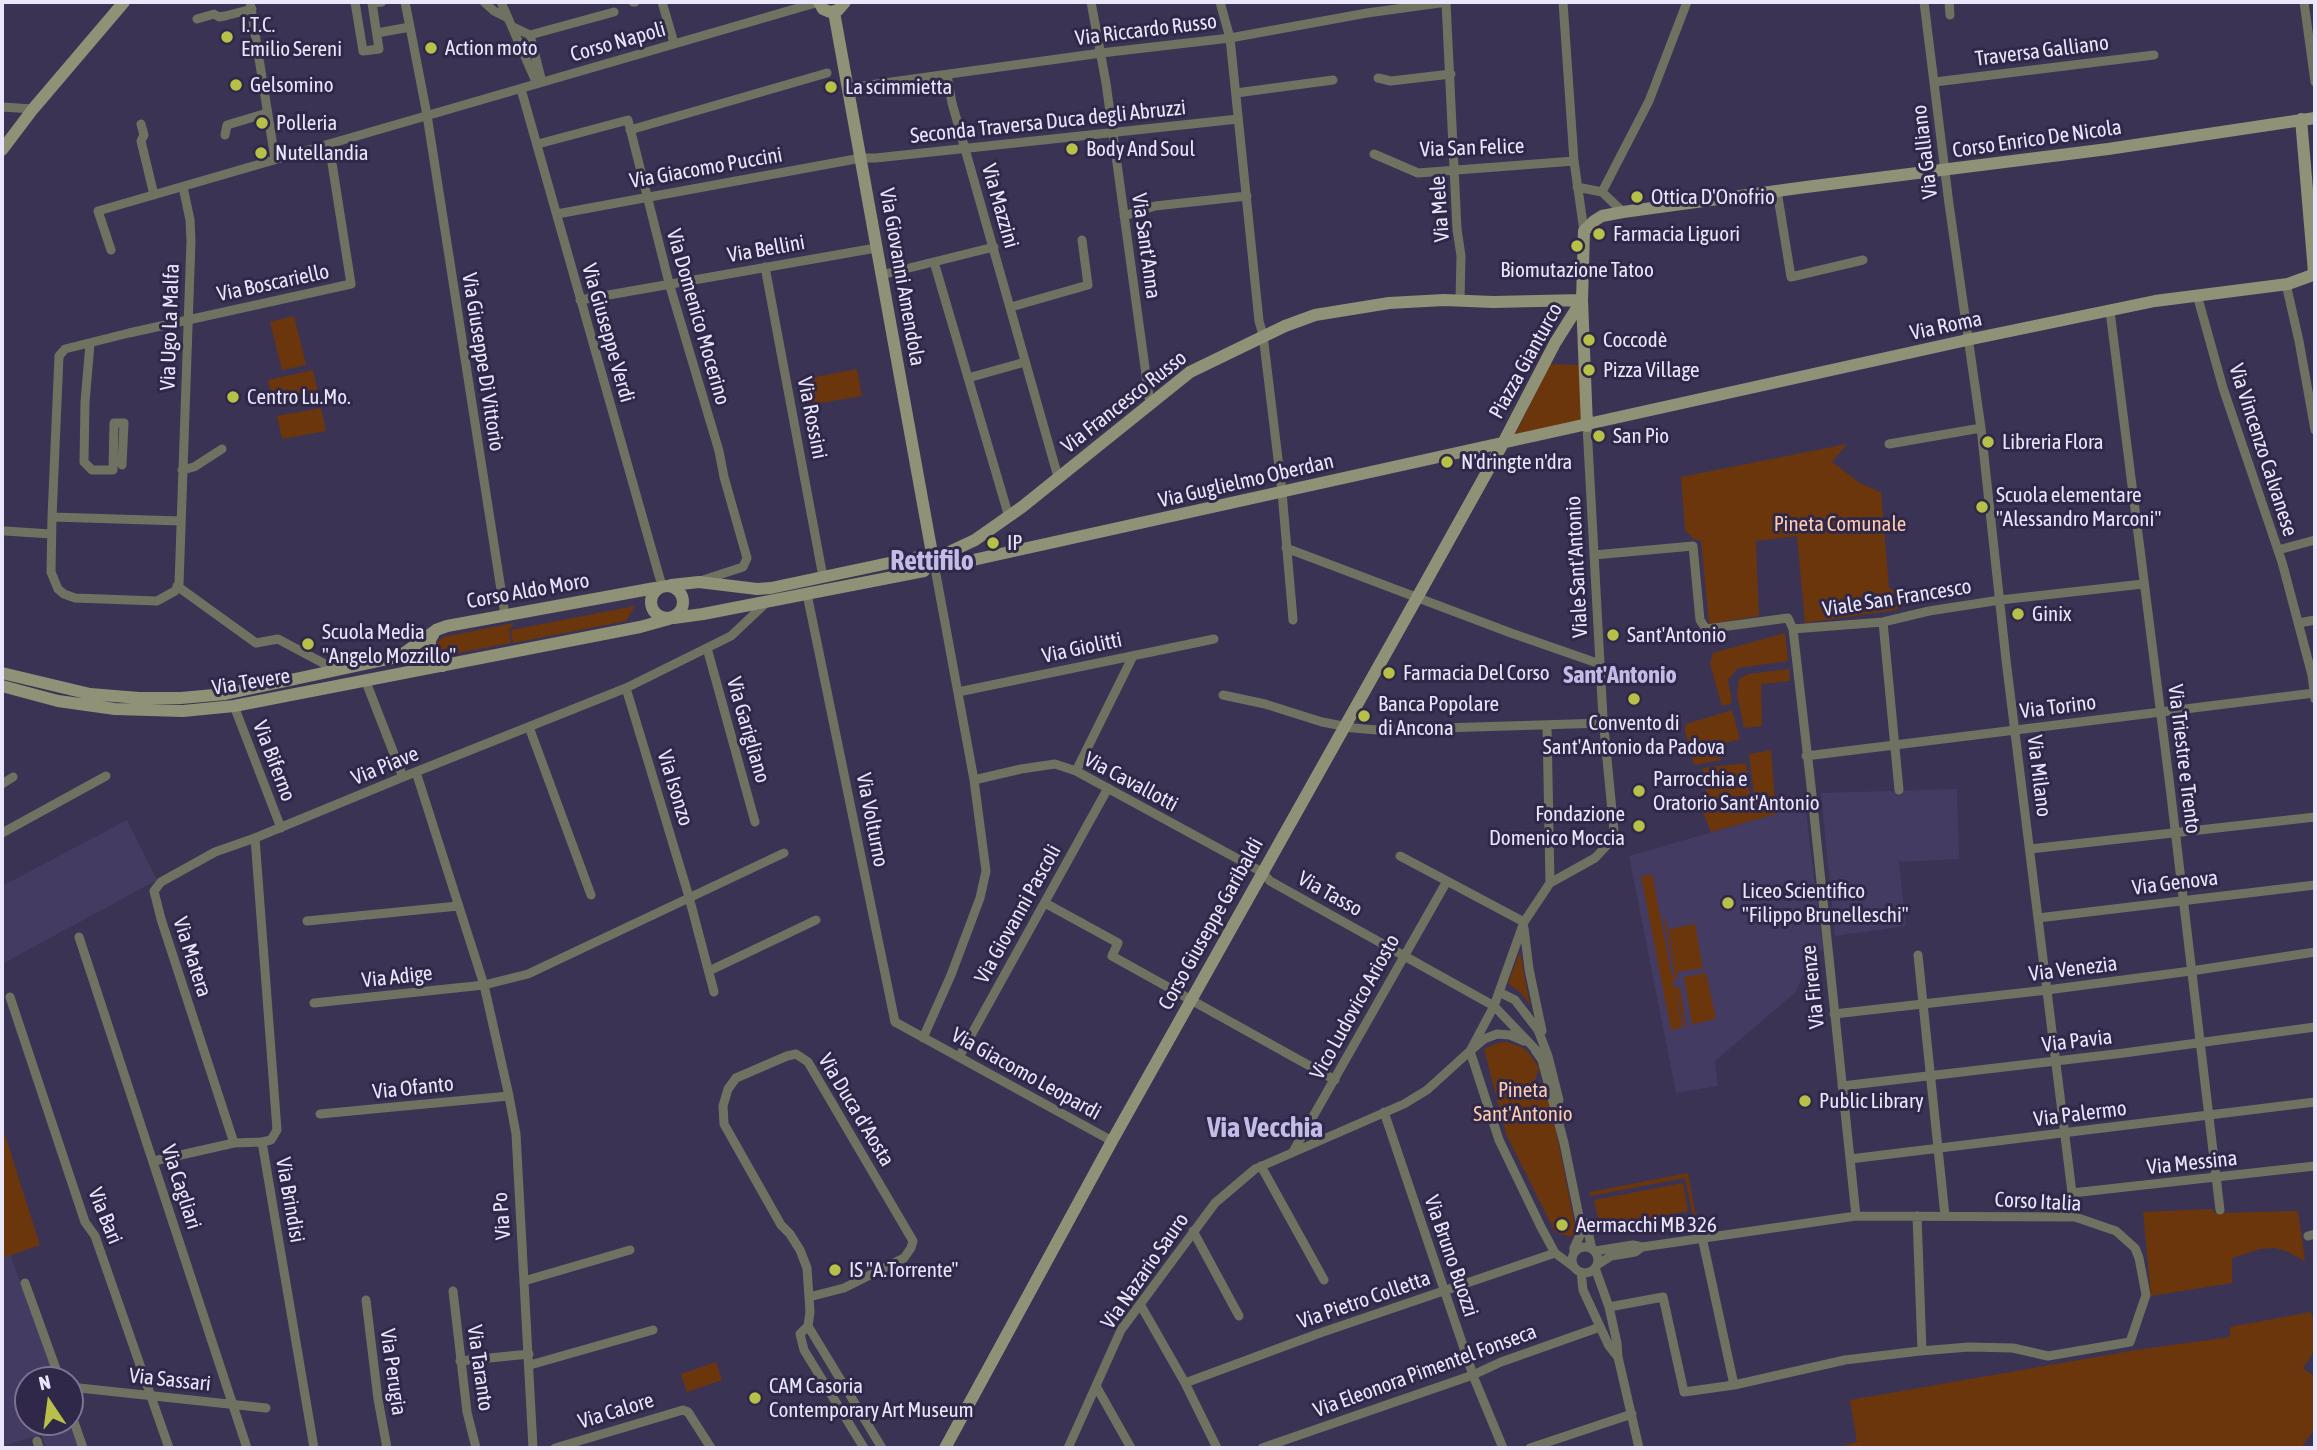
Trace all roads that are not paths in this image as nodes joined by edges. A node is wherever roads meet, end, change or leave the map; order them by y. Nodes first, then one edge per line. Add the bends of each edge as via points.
1 (124, 2) edge
2 (355, 2) edge
3 (376, 2) edge
4 (405, 2) edge
5 (484, 2) edge
6 (500, 2) edge
7 (662, 2) edge
8 (819, 2) edge
9 (845, 2) edge
10 (1090, 2) edge
11 (1220, 2) edge
12 (1364, 2) edge
13 (1447, 2) edge
14 (1563, 2) edge
15 (1687, 2) edge
16 (1924, 2) edge
17 (1949, 2) edge
18 (2304, 2) edge
19 (251, 6) edge
20 (614, 12) dead end
21 (834, 12) junction
22 (1367, 13) junction
23 (1951, 15) dead end
24 (508, 18) junction
25 (197, 19) dead end
26 (410, 27) junction
27 (513, 27) junction
28 (377, 33) junction
29 (530, 35) junction
30 (2312, 37) edge
31 (1230, 38) junction
32 (674, 43) junction
33 (1101, 53) junction
34 (2154, 55) dead end
35 (827, 73) dead end
36 (1451, 74) junction
37 (947, 75) junction
38 (1378, 78) dead end
39 (1333, 80) dead end
40 (1935, 82) junction
41 (2315, 82) edge
42 (539, 83) junction
43 (848, 88) junction
44 (521, 89) junction
45 (1236, 93) junction
46 (2, 107) edge
47 (33, 109) junction
48 (267, 113) junction
49 (427, 115) junction
50 (1238, 118) junction
51 (2315, 118) edge
52 (2301, 119) junction
53 (141, 124) dead end
54 (631, 130) junction
55 (1112, 132) junction
56 (225, 135) dead end
57 (2309, 140) edge
58 (329, 144) junction
59 (538, 144) junction
60 (965, 148) junction
61 (2, 150) edge
62 (1374, 154) dead end
63 (861, 158) junction
64 (275, 159) junction
65 (1574, 160) junction
66 (1455, 170) junction
67 (1945, 171) junction
68 (183, 187) junction
69 (1577, 187) junction
70 (1777, 191) junction
71 (1602, 192) junction
72 (155, 195) junction
73 (647, 196) junction
74 (1247, 196) junction
75 (1623, 212) junction
76 (557, 214) junction
77 (1124, 216) junction
78 (1584, 231) junction
79 (1082, 240) dead end
80 (994, 247) junction
81 (876, 248) junction
82 (111, 250) dead end
83 (1863, 260) dead end
84 (934, 262) junction
85 (765, 267) junction
86 (881, 275) junction
87 (2313, 277) edge
88 (669, 283) junction
89 (2286, 284) junction
90 (2197, 295) junction
91 (580, 300) junction
92 (1461, 300) junction
93 (1582, 300) junction
94 (1011, 307) junction
95 (2110, 311) junction
96 (187, 320) junction
97 (1263, 335) junction
98 (1967, 340) junction
99 (1583, 341) junction
100 (1555, 343) junction
101 (90, 344) junction
102 (1025, 362) junction
103 (968, 378) junction
104 (1150, 404) junction
105 (1587, 426) junction
106 (1981, 428) junction
107 (2315, 430) edge
108 (1889, 444) dead end
109 (1502, 445) junction
110 (222, 449) dead end
111 (122, 465) dead end
112 (182, 470) junction
113 (1058, 477) junction
114 (1282, 492) junction
115 (52, 517) junction
116 (1009, 517) junction
117 (181, 521) junction
118 (5, 531) dead end
119 (51, 534) junction
120 (975, 540) junction
121 (2315, 540) edge
122 (1286, 548) junction
123 (2278, 550) junction
124 (926, 552) junction
125 (1594, 555) junction
126 (985, 558) junction
127 (938, 566) junction
128 (823, 577) junction
129 (699, 582) junction
130 (2143, 584) junction
131 (177, 586) junction
132 (663, 586) junction
133 (807, 594) junction
134 (1416, 598) junction
135 (2000, 600) junction
136 (768, 601) junction
137 (505, 615) junction
138 (672, 619) junction
139 (1293, 620) dead end
140 (2315, 620) edge
141 (1883, 622) junction
142 (2299, 623) junction
143 (1793, 629) junction
144 (436, 630) junction
145 (1214, 639) dead end
146 (707, 648) junction
147 (1133, 656) junction
148 (1600, 664) junction
149 (443, 666) junction
150 (337, 670) junction
151 (2, 673) edge
152 (366, 682) junction
153 (2, 687) edge
154 (626, 688) junction
155 (958, 692) junction
156 (2314, 693) edge
157 (1223, 695) dead end
158 (2315, 699) edge
159 (234, 706) junction
160 (2161, 713) junction
161 (1604, 723) junction
162 (1547, 725) junction
163 (529, 727) junction
164 (1343, 727) junction
165 (2015, 730) junction
166 (1895, 745) junction
167 (1806, 756) junction
168 (1076, 771) junction
169 (416, 772) junction
170 (106, 776) dead end
171 (13, 777) dead end
172 (403, 777) junction
173 (974, 780) junction
174 (2, 784) edge
175 (1108, 788) junction
176 (1899, 790) dead end
177 (2315, 817) edge
178 (755, 822) dead end
179 (281, 828) junction
180 (2176, 832) junction
181 (2, 833) edge
182 (255, 838) junction
183 (2030, 849) junction
184 (785, 853) dead end
185 (1400, 856) dead end
186 (1262, 872) junction
187 (1447, 881) junction
188 (1550, 883) junction
189 (2315, 885) edge
190 (591, 895) dead end
191 (689, 897) junction
192 (2182, 900) junction
193 (1045, 903) junction
194 (458, 905) junction
195 (2038, 918) junction
196 (816, 920) dead end
197 (307, 921) dead end
198 (1524, 922) junction
199 (79, 937) dead end
200 (2315, 952) edge
201 (1404, 954) junction
202 (1918, 955) dead end
203 (709, 971) junction
204 (2191, 971) junction
205 (484, 985) junction
206 (2047, 990) junction
207 (714, 992) dead end
208 (1499, 992) junction
209 (10, 997) dead end
210 (1191, 999) junction
211 (314, 1003) dead end
212 (1924, 1004) junction
213 (1494, 1006) junction
214 (1834, 1014) junction
215 (2315, 1027) edge
216 (923, 1038) junction
217 (2200, 1043) junction
218 (1470, 1051) junction
219 (1543, 1055) junction
220 (959, 1057) junction
221 (2055, 1061) junction
222 (1931, 1074) junction
223 (1335, 1080) junction
224 (1842, 1086) junction
225 (509, 1096) junction
226 (2315, 1102) edge
227 (1384, 1112) junction
228 (320, 1114) dead end
229 (2209, 1116) junction
230 (2063, 1133) junction
231 (1112, 1141) junction
232 (262, 1142) junction
233 (234, 1143) junction
234 (1938, 1148) junction
235 (1294, 1150) junction
236 (1850, 1159) junction
237 (154, 1161) junction
238 (1261, 1166) junction
239 (2315, 1166) edge
240 (2217, 1178) junction
241 (2072, 1193) junction
242 (2220, 1210) dead end
243 (1856, 1216) junction
244 (1917, 1216) junction
245 (1945, 1216) junction
246 (2075, 1217) junction
247 (1193, 1231) junction
248 (1702, 1237) junction
249 (1642, 1247) junction
250 (630, 1250) dead end
251 (1594, 1250) junction
252 (1554, 1251) junction
253 (1574, 1253) junction
254 (1596, 1267) junction
255 (1577, 1270) junction
256 (1324, 1280) dead end
257 (524, 1281) junction
258 (25, 1283) dead end
259 (453, 1291) dead end
260 (1445, 1291) junction
261 (809, 1297) junction
262 (366, 1300) dead end
263 (1140, 1304) junction
264 (1609, 1307) junction
265 (1239, 1317) dead end
266 (808, 1326) junction
267 (1600, 1327) junction
268 (653, 1331) dead end
269 (1922, 1350) junction
270 (529, 1354) junction
271 (1618, 1357) junction
272 (460, 1361) junction
273 (530, 1365) junction
274 (55, 1366) edge
275 (1473, 1375) junction
276 (1185, 1383) junction
277 (1734, 1385) junction
278 (1096, 1386) junction
279 (84, 1389) edge
280 (151, 1396) junction
281 (233, 1404) junction
282 (266, 1408) dead end
283 (1632, 1414) junction
284 (169, 1448) edge
285 (247, 1448) edge
286 (314, 1448) edge
287 (387, 1448) edge
288 (476, 1448) edge
289 (534, 1448) edge
290 (555, 1448) edge
291 (711, 1448) edge
292 (864, 1448) edge
293 (882, 1448) edge
294 (945, 1448) edge
295 (1068, 1448) edge
296 (1131, 1448) edge
297 (1217, 1448) edge
298 (1262, 1448) edge
299 (1503, 1448) edge
300 (1530, 1448) edge
301 (1639, 1448) edge

1 - 47 street
2 - 28 street via 363,51 379,49
3 - 28 street
4 - 26 street
5 - 24 street
6 - 24 street
7 - 32 street
8 - 21 street via 826,11
8 - 32 street, Corso Napoli
9 - 21 street
10 - 33 street, Via Sant'Anna
11 - 31 street
12 - 22 street
13 - 22 street, Via Riccardo Russo
13 - 36 street, Via Mele
14 - 65 street
15 - 71 street via 1650,101
16 - 40 street, Via Galliano
17 - 23 street
18 - 30 street
19 - 25 street via 225,16
19 - 48 street
20 - 29 street, Corso Napoli
21 - 43 street, Via Giovanni Amendola
22 - 31 street, Via Riccardo Russo
24 - 27 street
26 - 28 street
26 - 49 street
27 - 29 street
27 - 42 street
29 - 42 street
30 - 41 street
31 - 33 street, Via Riccardo Russo
31 - 45 street
32 - 42 street, Corso Napoli
33 - 37 street, Via Riccardo Russo
33 - 55 street, Via Sant'Anna
34 - 40 street, Traversa Galliano
35 - 54 street
36 - 38 street via 1391,81
36 - 66 street, Via Mele
37 - 43 street, Via Riccardo Russo
37 - 60 street, Via Mazzini
39 - 45 street
40 - 67 street, Via Galliano
42 - 44 street, Corso Napoli
43 - 63 street, Via Giovanni Amendola
44 - 49 street, Corso Napoli
44 - 59 street, Via Giuseppe Verdi
45 - 50 street
46 - 47 street
47 - 61 street
48 - 56 street via 227,125
48 - 64 street
49 - 58 street, Corso Napoli
49 - 137 street, Via Giuseppe Di Vittorio
50 - 55 street, Seconda Traversa Duca degli Abruzzi
50 - 74 street
51 - 52 street, Corso Enrico De Nicola
52 - 57 street
52 - 67 street, Corso Enrico De Nicola
53 - 72 street
54 - 59 street via 628,120
54 - 73 street, Via Domenico Mocerino
55 - 60 street, Seconda Traversa Duca degli Abruzzi
55 - 77 street, Via Sant'Anna
57 - 87 street
58 - 64 street, Corso Napoli
58 - 96 street, Via Boscariello via 351,285
59 - 76 street, Via Giuseppe Verdi
60 - 63 street, Seconda Traversa Duca degli Abruzzi
60 - 80 street, Via Mazzini
62 - 66 street, Via San Felice via 1418,173
63 - 73 street, Via Giacomo Puccini
63 - 81 street, Via Giovanni Amendola
64 - 68 street, Corso Napoli
65 - 66 street, Via San Felice
65 - 69 street
66 - 92 street, Via Mele
67 - 70 street, Corso Enrico De Nicola
67 - 98 street, Via Galliano
68 - 72 street, Corso Napoli
68 - 96 street, Via Ugo La Malfa via 191,241
69 - 71 street
69 - 78 street
70 - 75 street, Corso Enrico De Nicola
70 - 83 street via 1791,277
71 - 75 street
72 - 82 street, Corso Napoli via 98,211
73 - 76 street, Via Giacomo Puccini
73 - 88 street, Via Domenico Mocerino
74 - 77 street via 1155,206
74 - 97 street
75 - 78 street, Corso Enrico De Nicola via 1602,216
76 - 91 street, Via Giuseppe Verdi
77 - 104 street, Via Sant'Anna
78 - 93 street
79 - 94 street via 1088,285
80 - 84 street
80 - 94 street, Via Mazzini
81 - 85 street, Via Bellini
81 - 86 street, Via Giovanni Amendola
84 - 86 street
84 - 103 street
85 - 88 street, Via Bellini
85 - 128 street, Via Rossini
86 - 124 street, Via Giovanni Amendola
87 - 89 street, Via Roma
88 - 91 street, Via Bellini
88 - 129 street, Via Domenico Mocerino via 747,558 743,567
89 - 90 street, Via Roma
89 - 107 street
90 - 95 street, Via Roma
90 - 123 street, Via Vincenzo Calvanese
91 - 132 street, Via Giuseppe Verdi
92 - 93 street, Via Francesco Russo
92 - 97 street, Via Francesco Russo via 1360,306 1315,315
93 - 99 street, Piazza Gianturco
93 - 100 street, Piazza Gianturco
94 - 102 street, Via Mazzini
95 - 98 street, Via Roma
95 - 130 street, Via Triestre e Trento
96 - 101 street
96 - 112 street, Via Ugo La Malfa
97 - 104 street, Via Francesco Russo via 1190,372
97 - 114 street
98 - 105 street, Via Roma
98 - 106 street, Via Milano
99 - 100 street
99 - 105 street, Piazza Gianturco
100 - 109 street, Piazza Gianturco
101 - 111 street via 84,462 92,470 113,470 114,423 124,423
101 - 115 street via 65,349 59,356
102 - 103 street
102 - 113 street, Via Mazzini
103 - 116 street
104 - 113 street, Via Francesco Russo
105 - 109 street, Piazza Gianturco
105 - 125 street, Viale Sant'Antonio
106 - 108 street
106 - 135 street, Via Milano
109 - 114 street, Via Guglielmo Oberdan
109 - 134 street, Corso Giuseppe Garibaldi
110 - 112 street
112 - 117 street, Via Ugo La Malfa
113 - 116 street, Via Francesco Russo
114 - 122 street
114 - 126 street, Via Guglielmo Oberdan
115 - 117 street
115 - 119 street
116 - 120 street, Via Francesco Russo
117 - 131 street, Via Ugo La Malfa
118 - 119 street
119 - 131 street via 51,572 64,594 158,601
120 - 126 street
120 - 127 street, Via Francesco Russo
121 - 123 street
122 - 134 street
122 - 139 street
123 - 142 street, Via Vincenzo Calvanese
124 - 127 street, Via Giovanni Amendola via 921,563
124 - 127 street via 938,548
124 - 128 street, Corso Aldo Moro
125 - 143 street, Viale San Francesco via 1693,546 1700,620 1706,629 1788,618
125 - 148 street, Viale Sant'Antonio
126 - 127 street, Via Guglielmo Oberdan
127 - 133 street
127 - 155 street
128 - 129 street, Corso Aldo Moro via 757,589
129 - 132 street, Corso Aldo Moro
130 - 135 street, Viale San Francesco
130 - 160 street, Via Triestre e Trento
131 - 150 street via 256,643 278,639
132 - 137 street, Corso Aldo Moro
132 - 138 street via 682,594 681,609
132 - 138 street via 651,601 653,610
133 - 136 street
133 - 216 street, Via Volturno via 890,1004 895,1022
134 - 148 street
134 - 164 street, Corso Giuseppe Garibaldi
135 - 141 street, Viale San Francesco
135 - 165 street, Via Milano
136 - 138 street, Via Tevere
136 - 146 street, Via Piave via 731,636
137 - 144 street, Corso Aldo Moro
138 - 149 street, Via Tevere
140 - 142 street
141 - 143 street, Viale San Francesco
141 - 166 street
142 - 156 street, Via Vincenzo Calvanese
143 - 167 street, Via Firenze
144 - 149 street via 430,651
144 - 150 street, Corso Aldo Moro via 404,653
145 - 147 street, Via Giolitti
146 - 154 street, Via Piave
146 - 178 street, Via Garigliano
147 - 155 street, Via Giolitti
147 - 168 street
148 - 161 street, Viale Sant'Antonio
149 - 152 street, Via Tevere
150 - 151 street, Corso Aldo Moro via 225,694 181,698 90,694
152 - 159 street, Via Tevere
152 - 172 street
153 - 159 street, Via Tevere via 115,709 183,711
154 - 163 street, Via Piave
154 - 191 street, Via Isonzo
155 - 173 street
156 - 158 street, Via Vincenzo Calvanese
156 - 160 street, Via Torino
157 - 164 street
159 - 179 street, Via Biferno
160 - 165 street, Via Torino
160 - 180 street, Via Triestre e Trento
161 - 162 street
161 - 188 street, Viale Sant'Antonio via 1614,831 1595,858
162 - 164 street
162 - 188 street
163 - 169 street, Via Piave
163 - 190 street
164 - 186 street, Corso Giuseppe Garibaldi
165 - 166 street, Via Torino
165 - 183 street, Via Milano
166 - 167 street, Via Torino
166 - 176 street
167 - 214 street, Via Firenze
168 - 173 street, Via Cavallotti via 1055,764
168 - 175 street, Via Cavallotti
169 - 172 street, Via Piave
169 - 194 street, Via Po
170 - 181 street
171 - 174 street
172 - 179 street, Via Piave
173 - 216 street via 986,872 951,975
175 - 186 street, Via Cavallotti
175 - 193 street, Via Giovanni Pascoli
177 - 180 street
179 - 182 street, Via Piave
180 - 183 street
180 - 192 street, Via Triestre e Trento
182 - 232 street, Via Brindisi via 277,1130 274,1137
182 - 233 street, Via Matera via 215,852 161,882 154,891
183 - 195 street, Via Milano
184 - 191 street
185 - 187 street
186 - 201 street, Via Tasso via 1270,881
186 - 210 street, Corso Giuseppe Garibaldi
187 - 198 street
187 - 201 street, Vico Ludovico Ariosto
188 - 198 street, Viale Sant'Antonio
189 - 192 street, Via Genova
191 - 203 street, Via Isonzo
191 - 205 street via 528,974
192 - 195 street, Via Genova
192 - 204 street, Via Triestre e Trento
193 - 210 street via 1118,943 1112,956
193 - 220 street, Via Giovanni Pascoli
194 - 197 street
194 - 205 street, Via Po
195 - 206 street, Via Milano
196 - 203 street
198 - 208 street, Viale Sant'Antonio
198 - 219 street
199 - 237 street, Via Cagliari
200 - 204 street, Via Venezia
201 - 213 street, Via Tasso
201 - 223 street, Vico Ludovico Ariosto
202 - 212 street
203 - 207 street, Via Isonzo
204 - 206 street, Via Venezia
204 - 217 street, Via Triestre e Trento
205 - 211 street, Via Adige
205 - 225 street, Via Po
206 - 212 street, Via Venezia
206 - 221 street, Via Milano
208 - 213 street, Viale Sant'Antonio
208 - 219 street via 1522,1007 1541,1034
209 - 280 street, Via Bari via 85,1222 95,1236
210 - 223 street
210 - 231 street, Corso Giuseppe Garibaldi
212 - 214 street, Via Venezia
212 - 222 street
213 - 218 street, Viale Sant'Antonio
213 - 219 street
214 - 224 street, Via Firenze
215 - 217 street, Via Pavia
216 - 220 street, Via Giacomo Leopardi
217 - 221 street, Via Pavia
217 - 229 street, Via Triestre e Trento
218 - 219 street via 1488,1037 1503,1034 1518,1037
218 - 227 street, Via Nazario Sauro via 1427,1090
218 - 252 street via 1499,1140
219 - 251 street
219 - 253 street via 1582,1231
220 - 231 street, Via Giacomo Leopardi
221 - 222 street, Via Pavia
221 - 230 street, Via Milano
222 - 224 street, Via Pavia
222 - 234 street
223 - 235 street, Vico Ludovico Ariosto
224 - 236 street, Via Firenze
225 - 228 street, Via Ofanto
225 - 257 street, Via Po via 516,1134
226 - 229 street, Via Palermo
227 - 235 street, Via Nazario Sauro
227 - 260 street, Via Bruno Buozzi
229 - 230 street, Via Palermo
229 - 240 street, Via Triestre e Trento
230 - 234 street, Via Palermo
230 - 241 street, Via Milano
231 - 294 street
232 - 233 street
232 - 286 street, Via Brindisi
233 - 237 street
234 - 236 street, Via Palermo
234 - 245 street
235 - 238 street, Via Nazario Sauro
236 - 243 street, Via Firenze
237 - 281 street, Via Cagliari
238 - 247 street, Via Nazario Sauro via 1215,1203
238 - 256 street
239 - 240 street, Via Messina
240 - 241 street, Via Messina
240 - 242 street, Via Triestre e Trento
241 - 246 street, Via Milano
243 - 244 street, Corso Italia
243 - 248 street, Corso Italia
244 - 245 street, Corso Italia
244 - 269 street
245 - 246 street, Corso Italia
246 - 269 street, Corso Italia via 2116,1231 2135,1248 2146,1296 2130,1342 2048,1356 2013,1348
247 - 263 street, Via Nazario Sauro
247 - 265 street
248 - 249 street, Corso Italia
248 - 277 street
249 - 251 street, Corso Italia
249 - 254 street, Corso Italia via 1611,1256
250 - 257 street
251 - 253 street via 1585,1247
251 - 254 street
252 - 255 street
252 - 260 street, Via Pietro Colletta
253 - 255 street
254 - 255 street via 1589,1273
254 - 264 street
255 - 267 street
257 - 270 street, Via Po
258 - 274 street
259 - 272 street, Via Taranto
260 - 275 street, Via Bruno Buozzi
260 - 276 street, Via Pietro Colletta
261 - 261 street, Via Duca d'Aosta via 844,1288 904,1258 913,1241 808,1062 796,1055 736,1078 723,1106 724,1124 800,1250
261 - 266 street, Via Duca d'Aosta
262 - 287 street, Via Perugia
263 - 276 street
263 - 278 street, Via Nazario Sauro via 1121,1330
264 - 271 street
264 - 277 street, Corso Italia via 1663,1297 1684,1392
266 - 292 street, Via Duca d'Aosta via 800,1334 804,1350
266 - 293 street
267 - 271 street
267 - 275 street, Via Eleonora Pimentel Fonseca
268 - 273 street
269 - 277 street, Corso Italia via 1844,1360
270 - 272 street
270 - 273 street, Via Po
271 - 283 street
272 - 288 street, Via Taranto
273 - 289 street, Via Po
275 - 298 street, Via Eleonora Pimentel Fonseca
275 - 299 street, Via Bruno Buozzi
276 - 297 street
278 - 295 street, Via Nazario Sauro
278 - 296 street
279 - 280 street, Via Sassari
280 - 281 street, Via Sassari
280 - 284 street, Via Bari
281 - 282 street, Via Sassari
281 - 285 street, Via Cagliari
283 - 300 street
283 - 301 street
290 - 291 street, Via Calore via 683,1410

